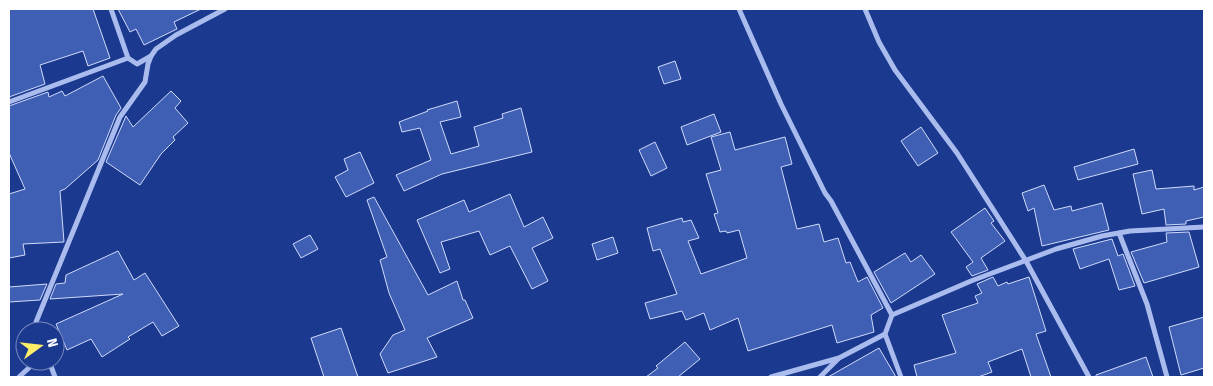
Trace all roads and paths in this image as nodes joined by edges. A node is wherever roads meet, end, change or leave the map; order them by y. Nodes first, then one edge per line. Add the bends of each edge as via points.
1 (111, 9) edge
2 (225, 9) edge
3 (739, 9) edge
4 (865, 9) edge
5 (151, 56) junction
6 (128, 58) junction
7 (9, 102) edge
8 (1204, 227) edge
9 (1119, 233) junction
10 (1026, 261) junction
11 (892, 315) junction
12 (36, 321) edge
13 (885, 334) junction
14 (839, 358) junction
15 (771, 377) edge
16 (820, 377) edge
17 (901, 377) edge
18 (1088, 377) edge
19 (1167, 377) edge

1 - 6 street
2 - 5 street via 176,35
3 - 11 street via 811,166
4 - 10 street via 895,70 957,153
5 - 6 street via 136,64
5 - 12 street via 145,82 120,117
6 - 7 street
8 - 9 street
9 - 10 street via 1056,249
9 - 19 street via 1147,304
10 - 11 street
10 - 18 street
11 - 13 street
13 - 14 street
13 - 17 street
14 - 15 street
14 - 16 street

